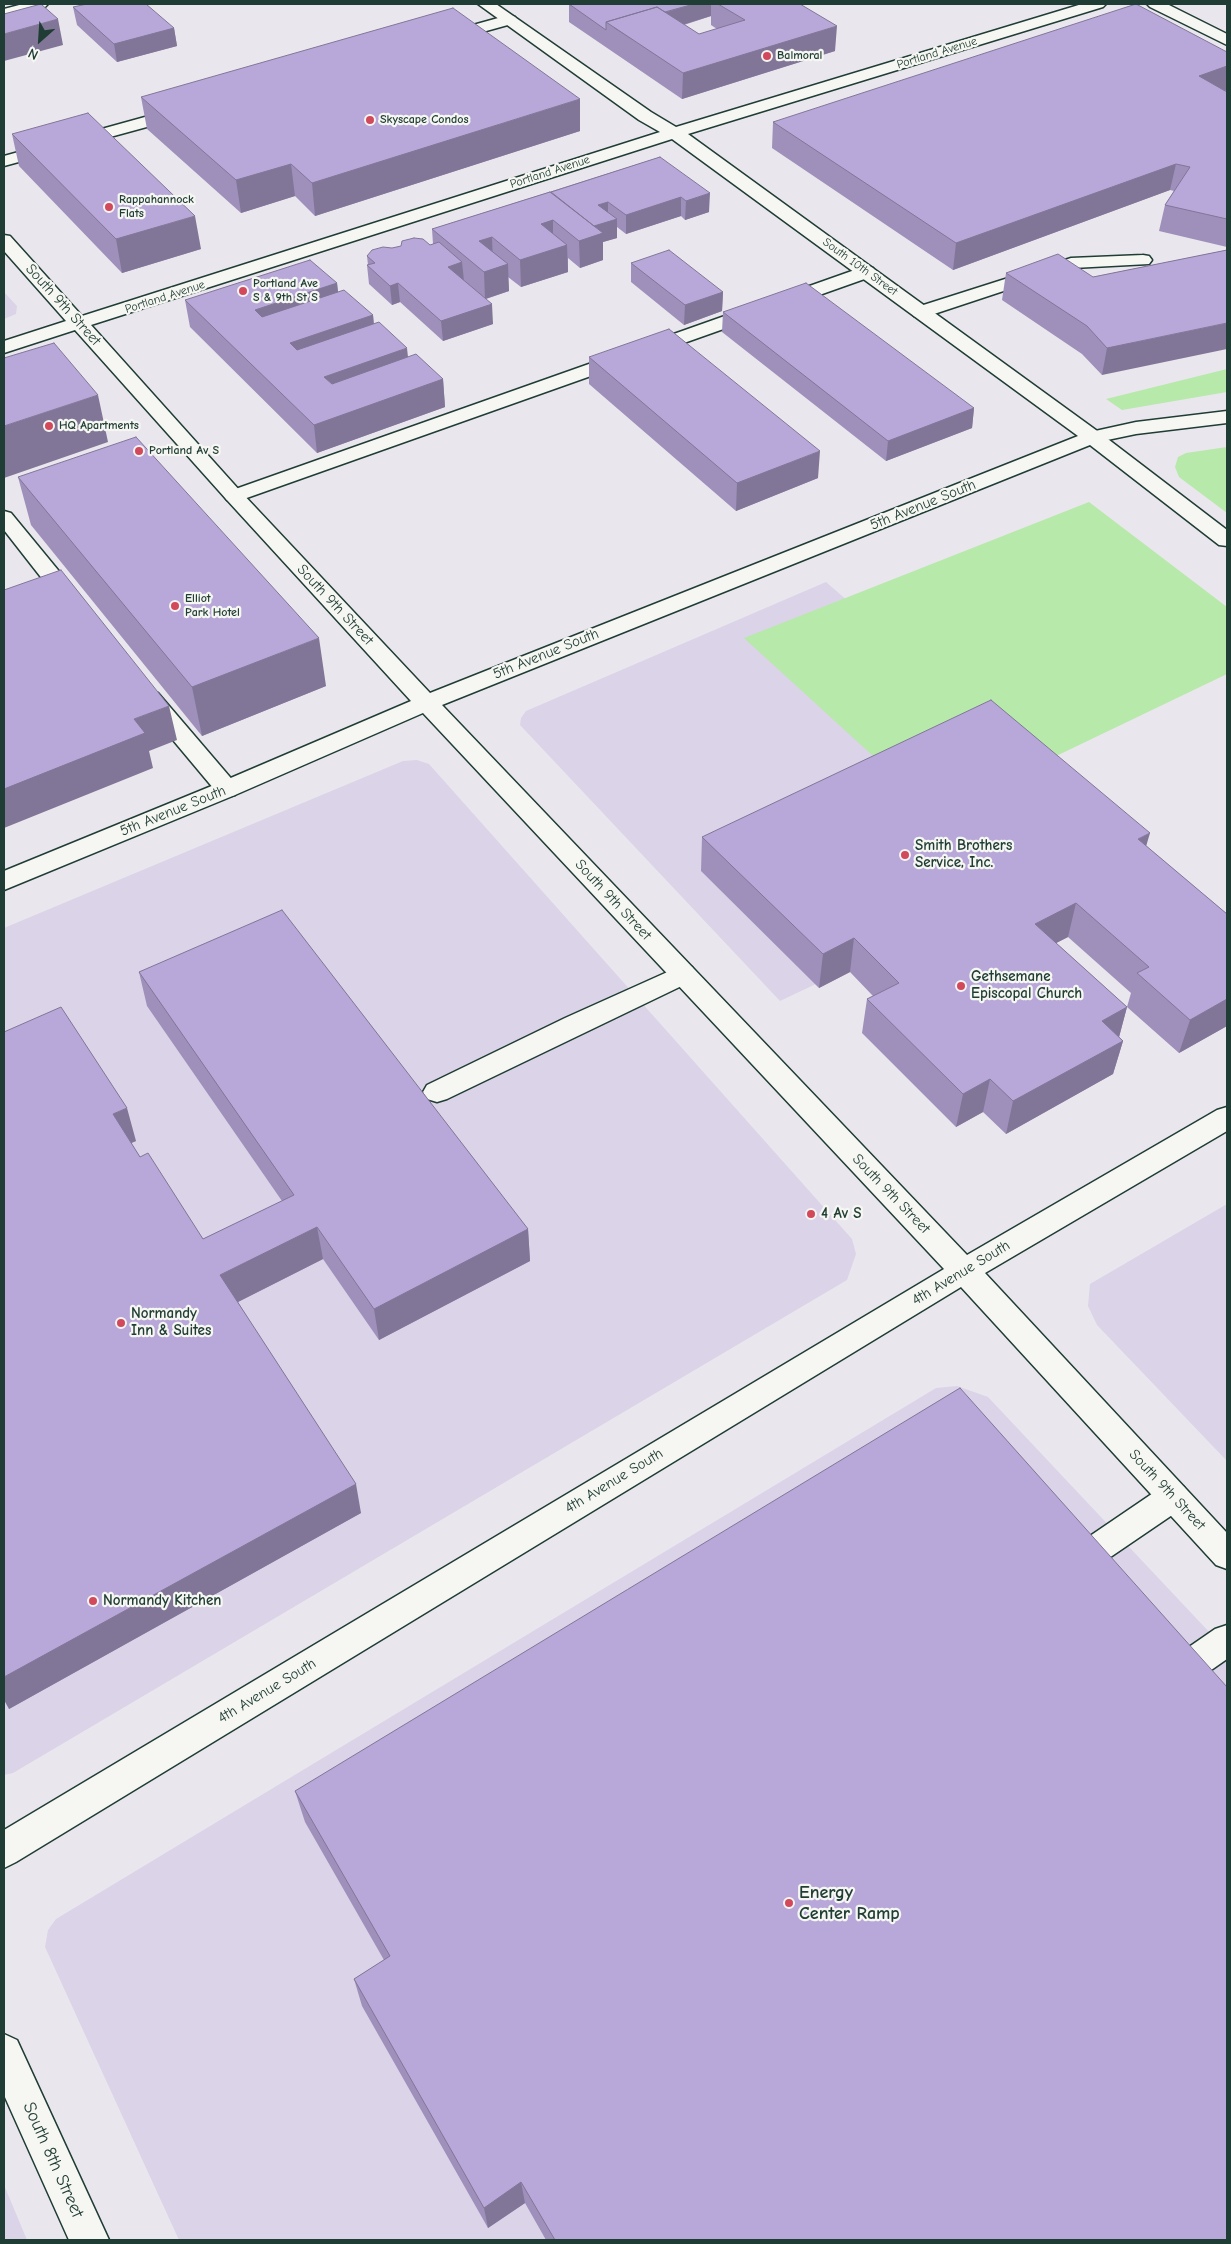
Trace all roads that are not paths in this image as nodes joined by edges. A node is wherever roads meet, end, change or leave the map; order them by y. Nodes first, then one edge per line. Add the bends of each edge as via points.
1 (40, 4) edge
2 (486, 4) edge
3 (1098, 4) edge
4 (1155, 4) edge
5 (4, 14) edge
6 (509, 20) junction
7 (1227, 40) edge
8 (429, 42) edge
9 (193, 108) edge
10 (675, 133) junction
11 (4, 161) edge
12 (4, 240) edge
13 (1143, 260) dead end
14 (866, 272) junction
15 (921, 312) junction
16 (80, 324) junction
17 (4, 347) edge
18 (1227, 417) edge
19 (1092, 437) junction
20 (234, 496) junction
21 (4, 518) edge
22 (1227, 540) edge
23 (85, 617) edge
24 (135, 679) edge
25 (426, 702) junction
26 (227, 789) junction
27 (4, 881) edge
28 (683, 974) junction
29 (436, 1092) dead end
30 (1227, 1118) edge
31 (964, 1270) junction
32 (1173, 1497) junction
33 (1227, 1555) edge
34 (1073, 1565) edge
35 (1227, 1640) edge
36 (1172, 1678) edge
37 (4, 1850) edge
38 (4, 2053) edge
39 (89, 2240) edge

1 - 5 main road
2 - 6 main road, South 10th Street
3 - 10 main road, Portland Avenue
4 - 7 main road
6 - 8 main road
6 - 10 main road, South 10th Street via 645,116
9 - 11 main road
10 - 14 main road, South 10th Street
10 - 16 main road, Portland Avenue
12 - 16 main road, South 9th Street
13 - 15 main road via 1071,262
14 - 15 main road, South 10th Street
14 - 20 main road
15 - 19 main road, South 10th Street
16 - 17 main road, Portland Avenue
16 - 20 main road, South 9th Street
18 - 19 main road, 5th Avenue South
19 - 22 main road, South 10th Street
19 - 25 main road, 5th Avenue South
20 - 25 main road, South 9th Street
21 - 23 main road
24 - 26 main road
25 - 26 main road, 5th Avenue South
25 - 28 main road, South 9th Street
26 - 27 main road, 5th Avenue South
28 - 29 main road
28 - 31 main road, South 9th Street
30 - 31 main road, 4th Avenue South
31 - 32 main road, South 9th Street
31 - 37 main road, 4th Avenue South
32 - 33 main road, South 9th Street
32 - 34 main road
35 - 36 main road
38 - 39 main road, South 8th Street

